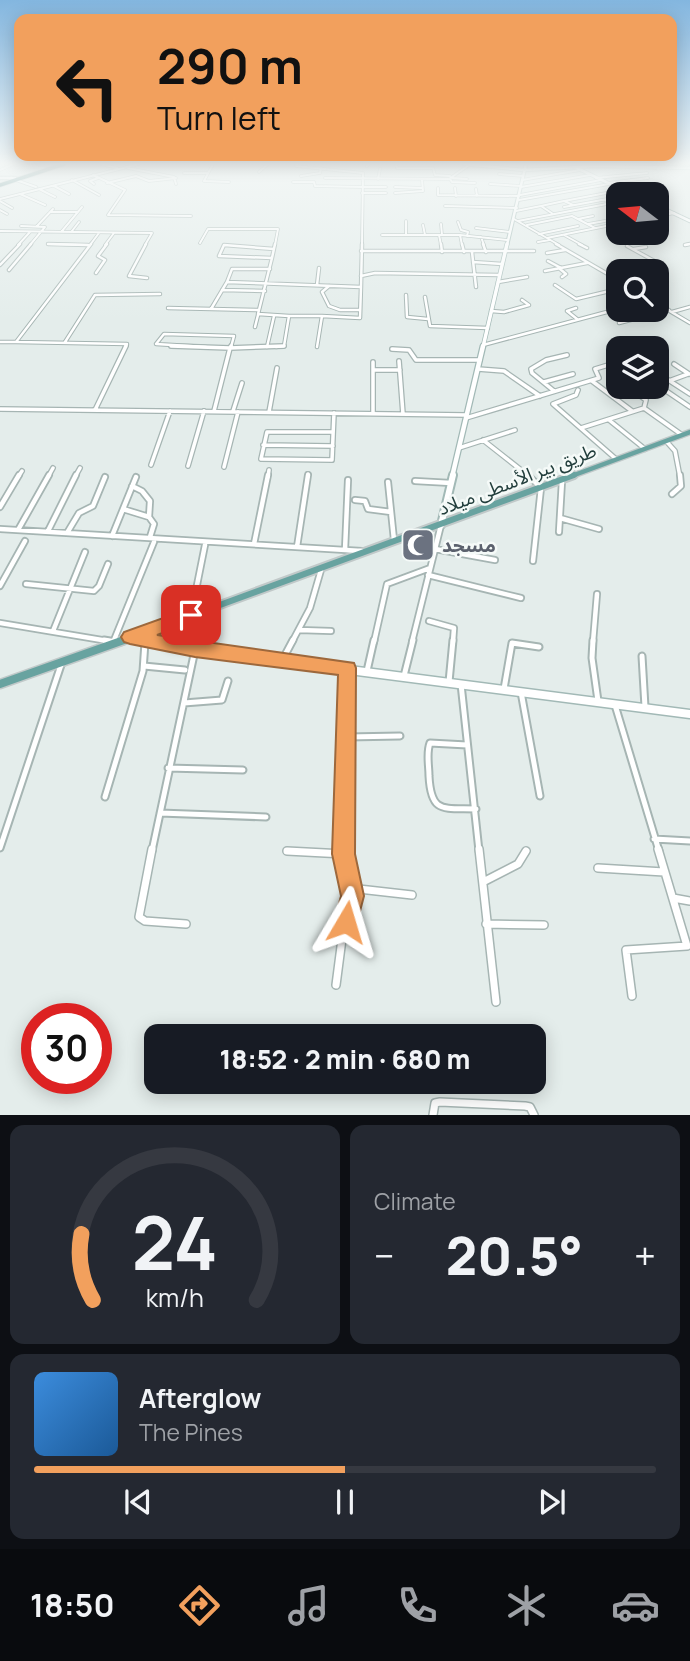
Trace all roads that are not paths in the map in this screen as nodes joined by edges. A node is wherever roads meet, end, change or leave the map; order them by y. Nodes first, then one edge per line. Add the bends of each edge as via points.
1 (46, 216) edge
2 (75, 216) edge
3 (362, 216) edge
4 (516, 216) edge
5 (541, 216) edge
6 (570, 216) edge
7 (570, 216) edge
8 (593, 216) dead end
9 (578, 219) junction
10 (26, 220) dead end
11 (516, 220) junction
12 (550, 220) junction
13 (405, 221) dead end
14 (605, 221) dead end
15 (79, 222) dead end
16 (458, 222) dead end
17 (441, 224) dead end
18 (588, 224) junction
19 (423, 225) dead end
20 (525, 225) junction
21 (558, 225) dead end
22 (21, 226) junction
23 (36, 226) junction
24 (578, 226) dead end
25 (606, 226) edge
26 (476, 228) dead end
27 (595, 228) junction
28 (0, 231) edge
29 (16, 231) junction
30 (31, 231) junction
31 (43, 232) junction
32 (62, 232) junction
33 (71, 232) junction
34 (509, 232) junction
35 (99, 233) junction
36 (114, 233) junction
37 (539, 234) junction
38 (382, 235) dead end
39 (406, 235) junction
40 (425, 235) junction
41 (441, 235) junction
42 (460, 235) junction
43 (564, 235) junction
44 (467, 236) junction
45 (481, 237) junction
46 (548, 239) junction
47 (508, 240) junction
48 (538, 242) dead end
49 (48, 243) dead end
50 (200, 243) dead end
51 (690, 244) edge
52 (89, 245) junction
53 (684, 245) dead end
54 (627, 246) dead end
55 (244, 247) junction
56 (646, 247) dead end
57 (587, 248) dead end
58 (274, 249) junction
59 (633, 249) junction
60 (566, 250) junction
61 (361, 251) junction
62 (534, 251) dead end
63 (442, 252) junction
64 (464, 252) junction
65 (472, 252) junction
66 (486, 252) junction
67 (504, 253) junction
68 (547, 253) dead end
69 (242, 257) junction
70 (272, 258) junction
71 (651, 259) edge
72 (548, 261) dead end
73 (473, 262) junction
74 (588, 262) junction
75 (502, 264) junction
76 (0, 265) edge
77 (318, 268) dead end
78 (270, 269) junction
79 (560, 269) junction
80 (9, 270) dead end
81 (545, 271) dead end
82 (96, 273) dead end
83 (606, 273) edge
84 (475, 274) junction
85 (499, 275) junction
86 (361, 276) junction
87 (527, 277) dead end
88 (562, 277) dead end
89 (147, 278) dead end
90 (227, 282) junction
91 (498, 282) junction
92 (267, 283) junction
93 (317, 285) junction
94 (330, 285) junction
95 (555, 285) dead end
96 (360, 287) junction
97 (476, 287) dead end
98 (221, 290) junction
99 (265, 291) junction
100 (606, 292) edge
101 (160, 294) dead end
102 (406, 295) dead end
103 (425, 296) dead end
104 (522, 300) dead end
105 (690, 307) edge
106 (168, 308) dead end
107 (576, 308) dead end
108 (212, 309) junction
109 (360, 310) junction
110 (491, 311) junction
111 (670, 311) joint
112 (259, 312) junction
113 (606, 312) edge
114 (274, 316) junction
115 (289, 316) junction
116 (322, 316) junction
117 (428, 319) junction
118 (578, 320) junction
119 (626, 322) edge
120 (619, 323) dead end
121 (690, 323) edge
122 (255, 327) dead end
123 (488, 328) junction
124 (0, 342) edge
125 (16, 342) junction
126 (64, 343) junction
127 (483, 345) junction
128 (232, 346) junction
129 (317, 347) dead end
130 (267, 348) junction
131 (392, 349) dead end
132 (567, 355) dead end
133 (480, 360) junction
134 (399, 361) dead end
135 (373, 362) dead end
136 (674, 364) dead end
137 (606, 366) edge
138 (277, 368) dead end
139 (478, 369) junction
140 (373, 370) junction
141 (400, 370) junction
142 (573, 374) dead end
143 (689, 374) edge
144 (591, 380) junction
145 (669, 381) joint
146 (242, 383) dead end
147 (544, 383) junction
148 (578, 390) dead end
149 (554, 391) junction
150 (669, 393) edge
151 (690, 394) edge
152 (540, 396) junction
153 (645, 399) edge
154 (690, 407) edge
155 (644, 408) junction
156 (0, 409) edge
157 (95, 410) junction
158 (170, 411) junction
159 (204, 411) junction
160 (214, 411) junction
161 (632, 411) junction
162 (235, 412) junction
163 (269, 412) junction
164 (334, 413) junction
165 (373, 414) junction
166 (403, 414) junction
167 (466, 417) junction
168 (609, 420) junction
169 (580, 429) junction
170 (515, 430) dead end
171 (333, 432) junction
172 (690, 432) edge
173 (682, 435) junction
174 (483, 440) junction
175 (666, 441) junction
176 (263, 445) junction
177 (333, 446) junction
178 (459, 448) junction
179 (645, 449) junction
180 (616, 459) junction
181 (151, 465) dead end
182 (188, 466) dead end
183 (224, 467) dead end
184 (53, 468) dead end
185 (80, 468) dead end
186 (22, 471) dead end
187 (269, 471) dead end
188 (308, 474) dead end
189 (105, 477) dead end
190 (136, 477) dead end
191 (348, 480) dead end
192 (415, 481) dead end
193 (562, 481) junction
194 (388, 482) dead end
195 (451, 483) junction
196 (132, 486) junction
197 (541, 488) junction
198 (672, 494) dead end
199 (355, 500) dead end
200 (0, 508) edge
201 (123, 509) junction
202 (391, 512) junction
203 (149, 517) junction
204 (560, 519) junction
205 (441, 525) junction
206 (0, 529) edge
207 (599, 529) dead end
208 (18, 530) junction
209 (48, 531) junction
210 (559, 531) dead end
211 (67, 533) junction
212 (112, 536) junction
213 (152, 540) junction
214 (25, 541) dead end
215 (394, 541) junction
216 (254, 544) junction
217 (205, 545) dead end
218 (297, 547) junction
219 (435, 549) junction
220 (345, 550) junction
221 (85, 552) dead end
222 (367, 552) junction
223 (495, 560) dead end
224 (533, 561) dead end
225 (108, 564) dead end
226 (430, 568) junction
227 (321, 570) junction
228 (428, 575) junction
229 (26, 584) dead end
230 (0, 586) edge
231 (70, 589) junction
232 (597, 594) dead end
233 (521, 598) dead end
234 (191, 615) junction
235 (429, 621) dead end
236 (0, 623) edge
237 (299, 630) junction
238 (53, 631) junction
239 (331, 631) dead end
240 (130, 637) junction
241 (115, 641) junction
242 (145, 642) junction
243 (539, 647) dead end
244 (195, 650) junction
245 (285, 655) dead end
246 (642, 656) dead end
247 (62, 662) junction
248 (144, 666) junction
249 (347, 668) junction
250 (185, 670) dead end
251 (366, 671) junction
252 (404, 676) junction
253 (228, 681) dead end
254 (449, 682) junction
255 (461, 683) junction
256 (0, 684) edge
257 (504, 689) junction
258 (521, 691) junction
259 (598, 702) junction
260 (184, 703) junction
261 (615, 704) junction
262 (645, 708) junction
263 (690, 714) edge
264 (400, 736) dead end
265 (347, 737) junction
266 (467, 745) junction
267 (168, 768) junction
268 (243, 770) dead end
269 (540, 796) dead end
270 (105, 797) dead end
271 (476, 809) junction
272 (160, 813) junction
273 (266, 817) dead end
274 (654, 839) junction
275 (690, 841) edge
276 (0, 848) edge
277 (287, 851) dead end
278 (526, 851) dead end
279 (344, 854) junction
280 (598, 868) dead end
281 (664, 872) junction
282 (483, 882) junction
283 (351, 888) junction
284 (412, 895) dead end
285 (673, 898) junction
286 (690, 901) edge
287 (186, 923) dead end
288 (486, 924) junction
289 (544, 925) dead end
290 (687, 946) junction
291 (690, 955) edge
292 (337, 985) dead end
293 (632, 996) dead end
294 (496, 1002) dead end
295 (433, 1115) edge
296 (534, 1115) edge

1 - 23 street
2 - 32 street
3 - 61 street
4 - 11 street
5 - 11 street
6 - 9 street
7 - 12 street
8 - 9 street
9 - 18 street
10 - 22 street
11 - 20 street
11 - 34 street
12 - 20 street
12 - 21 street
13 - 39 street
14 - 18 street
15 - 33 street
16 - 44 street
17 - 41 street
18 - 27 street
19 - 40 street
20 - 37 street
22 - 23 street
22 - 29 street
23 - 31 street via 44,227
24 - 37 street
25 - 27 street
26 - 34 street
27 - 43 street
28 - 29 street
29 - 30 street
30 - 31 street
30 - 76 street
31 - 32 street
31 - 80 street
32 - 33 street
33 - 35 street
34 - 47 street
35 - 36 street
35 - 52 street
36 - 82 street via 98,256 105,260
36 - 89 street via 154,234 129,276
37 - 46 street
38 - 39 street
39 - 40 street
40 - 41 street
41 - 42 street
41 - 63 street
42 - 44 street
42 - 64 street
43 - 46 street
43 - 57 street
44 - 45 street
45 - 47 street
45 - 66 street
46 - 48 street
46 - 60 street
47 - 67 street
49 - 52 street
50 - 58 street via 208,229 278,229
51 - 53 street
52 - 125 street
54 - 59 street
55 - 58 street
55 - 69 street
55 - 69 street via 223,246 219,256
56 - 59 street
58 - 70 street
59 - 71 street
60 - 68 street
60 - 74 street
61 - 63 street
61 - 86 street
62 - 67 street
63 - 64 street
64 - 65 street
65 - 66 street
65 - 73 street
66 - 67 street
67 - 75 street
69 - 70 street
70 - 78 street
72 - 79 street
73 - 75 street
73 - 84 street
74 - 79 street
74 - 83 street
75 - 85 street
77 - 93 street
78 - 90 street via 232,269
78 - 92 street
79 - 81 street
79 - 88 street via 566,274
84 - 85 street
84 - 86 street
84 - 97 street
85 - 91 street
86 - 96 street
87 - 91 street
90 - 92 street
90 - 98 street
91 - 110 street
92 - 93 street
92 - 99 street
93 - 94 street
94 - 96 street
94 - 109 street via 322,292 330,306
95 - 100 street via 576,299
96 - 109 street
98 - 99 street
98 - 108 street
99 - 112 street
101 - 126 street via 95,295
102 - 117 street via 407,317
103 - 117 street
104 - 110 street via 530,305
105 - 111 street
106 - 108 street
107 - 118 street via 567,311
108 - 112 street
109 - 116 street via 360,318
110 - 123 street
111 - 121 street
112 - 114 street
112 - 122 street
113 - 118 street
114 - 115 street
114 - 130 street
115 - 116 street
115 - 130 street via 284,346
116 - 129 street
117 - 123 street via 432,326
118 - 127 street
119 - 120 street
123 - 127 street
124 - 125 street
125 - 126 street
126 - 157 street via 127,345
127 - 133 street
128 - 128 street via 235,337 231,335 164,334 156,344
128 - 130 street
128 - 160 street
131 - 133 street via 409,350 416,360
132 - 147 street via 533,367 532,373
133 - 139 street
134 - 141 street
135 - 140 street
136 - 143 street
137 - 144 street via 595,369 601,377
138 - 163 street
139 - 152 street via 505,370
139 - 167 street
140 - 141 street
140 - 165 street
141 - 166 street
142 - 147 street
143 - 145 street
144 - 149 street
144 - 161 street
145 - 151 street
146 - 162 street
147 - 149 street
148 - 169 street via 553,404
149 - 152 street
150 - 154 street
152 - 167 street
153 - 155 street
155 - 161 street
155 - 173 street
156 - 157 street
157 - 158 street
158 - 159 street
158 - 181 street
159 - 160 street
159 - 182 street
160 - 162 street
161 - 168 street
162 - 163 street
162 - 183 street
163 - 164 street
164 - 165 street
164 - 171 street
165 - 166 street
166 - 167 street
167 - 178 street
168 - 169 street
168 - 179 street
169 - 180 street
170 - 174 street
171 - 176 street via 267,432
171 - 177 street
172 - 173 main road, طريق بير الأسطى ميلاد
173 - 175 main road, طريق بير الأسطى ميلاد
174 - 178 street
174 - 197 street
175 - 179 main road, طريق بير الأسطى ميلاد
175 - 198 street via 674,446 681,481
176 - 177 street
176 - 177 street via 263,460 327,462 334,459
178 - 195 street
179 - 180 main road, طريق بير الأسطى ميلاد
180 - 193 main road, طريق بير الأسطى ميلاد
184 - 208 street
185 - 209 street
186 - 200 street
187 - 216 street
188 - 218 street
189 - 211 street via 93,506 78,514
190 - 196 street
191 - 220 street
192 - 195 street
193 - 197 main road, طريق بير الأسطى ميلاد
193 - 204 street
194 - 202 street
195 - 205 street
196 - 201 street
196 - 203 street via 150,499
197 - 205 main road, طريق بير الأسطى ميلاد
197 - 224 street
199 - 202 street via 365,501 373,511
201 - 203 street
201 - 212 street
202 - 215 street
203 - 213 street
204 - 207 street
204 - 210 street
205 - 215 main road, طريق بير الأسطى ميلاد
205 - 219 street
206 - 208 street
208 - 209 street
209 - 211 street
211 - 212 street
212 - 213 street
213 - 216 street
213 - 241 street
214 - 230 street
215 - 222 main road, طريق بير الأسطى ميلاد
216 - 218 street
217 - 234 street
218 - 220 street
219 - 223 street
219 - 226 street
220 - 222 street
221 - 231 street
222 - 227 main road, طريق بير الأسطى ميلاد
225 - 231 street via 96,590
226 - 228 street
226 - 251 street via 387,584
227 - 234 main road, طريق بير الأسطى ميلاد
227 - 237 street
228 - 233 street
228 - 252 street
229 - 231 street
231 - 238 street
232 - 259 street via 592,658
234 - 240 main road, طريق بير الأسطى ميلاد
235 - 254 street via 452,626 455,632
236 - 238 street
237 - 239 street
237 - 245 street
238 - 241 street
240 - 241 main road, طريق بير الأسطى ميلاد
240 - 242 street
241 - 247 main road, طريق بير الأسطى ميلاد
242 - 244 street
242 - 248 street
243 - 257 street via 512,643
244 - 249 street
244 - 260 street
246 - 262 street
247 - 256 main road, طريق بير الأسطى ميلاد
247 - 276 street
248 - 250 street
248 - 270 street
249 - 251 street
249 - 265 street
251 - 252 street
252 - 254 street
253 - 260 street via 222,700
254 - 255 street
255 - 257 street
255 - 266 street
257 - 258 street
258 - 259 street
258 - 269 street
259 - 261 street
260 - 267 street
261 - 262 street
261 - 274 street
262 - 263 street
264 - 265 street
265 - 279 street
266 - 271 street
266 - 271 street via 430,743 430,796 442,808
267 - 268 street
267 - 272 street
271 - 282 street
272 - 273 street
272 - 287 street via 139,917 145,922
274 - 275 street
274 - 281 street
277 - 279 street
278 - 282 street via 518,864
279 - 283 street
280 - 281 street
281 - 285 street
282 - 288 street
283 - 284 street
283 - 292 street
285 - 286 street
285 - 290 street
288 - 289 street
288 - 294 street
290 - 291 street
290 - 293 street via 626,950
295 - 296 street via 435,1103 440,1102 525,1106

